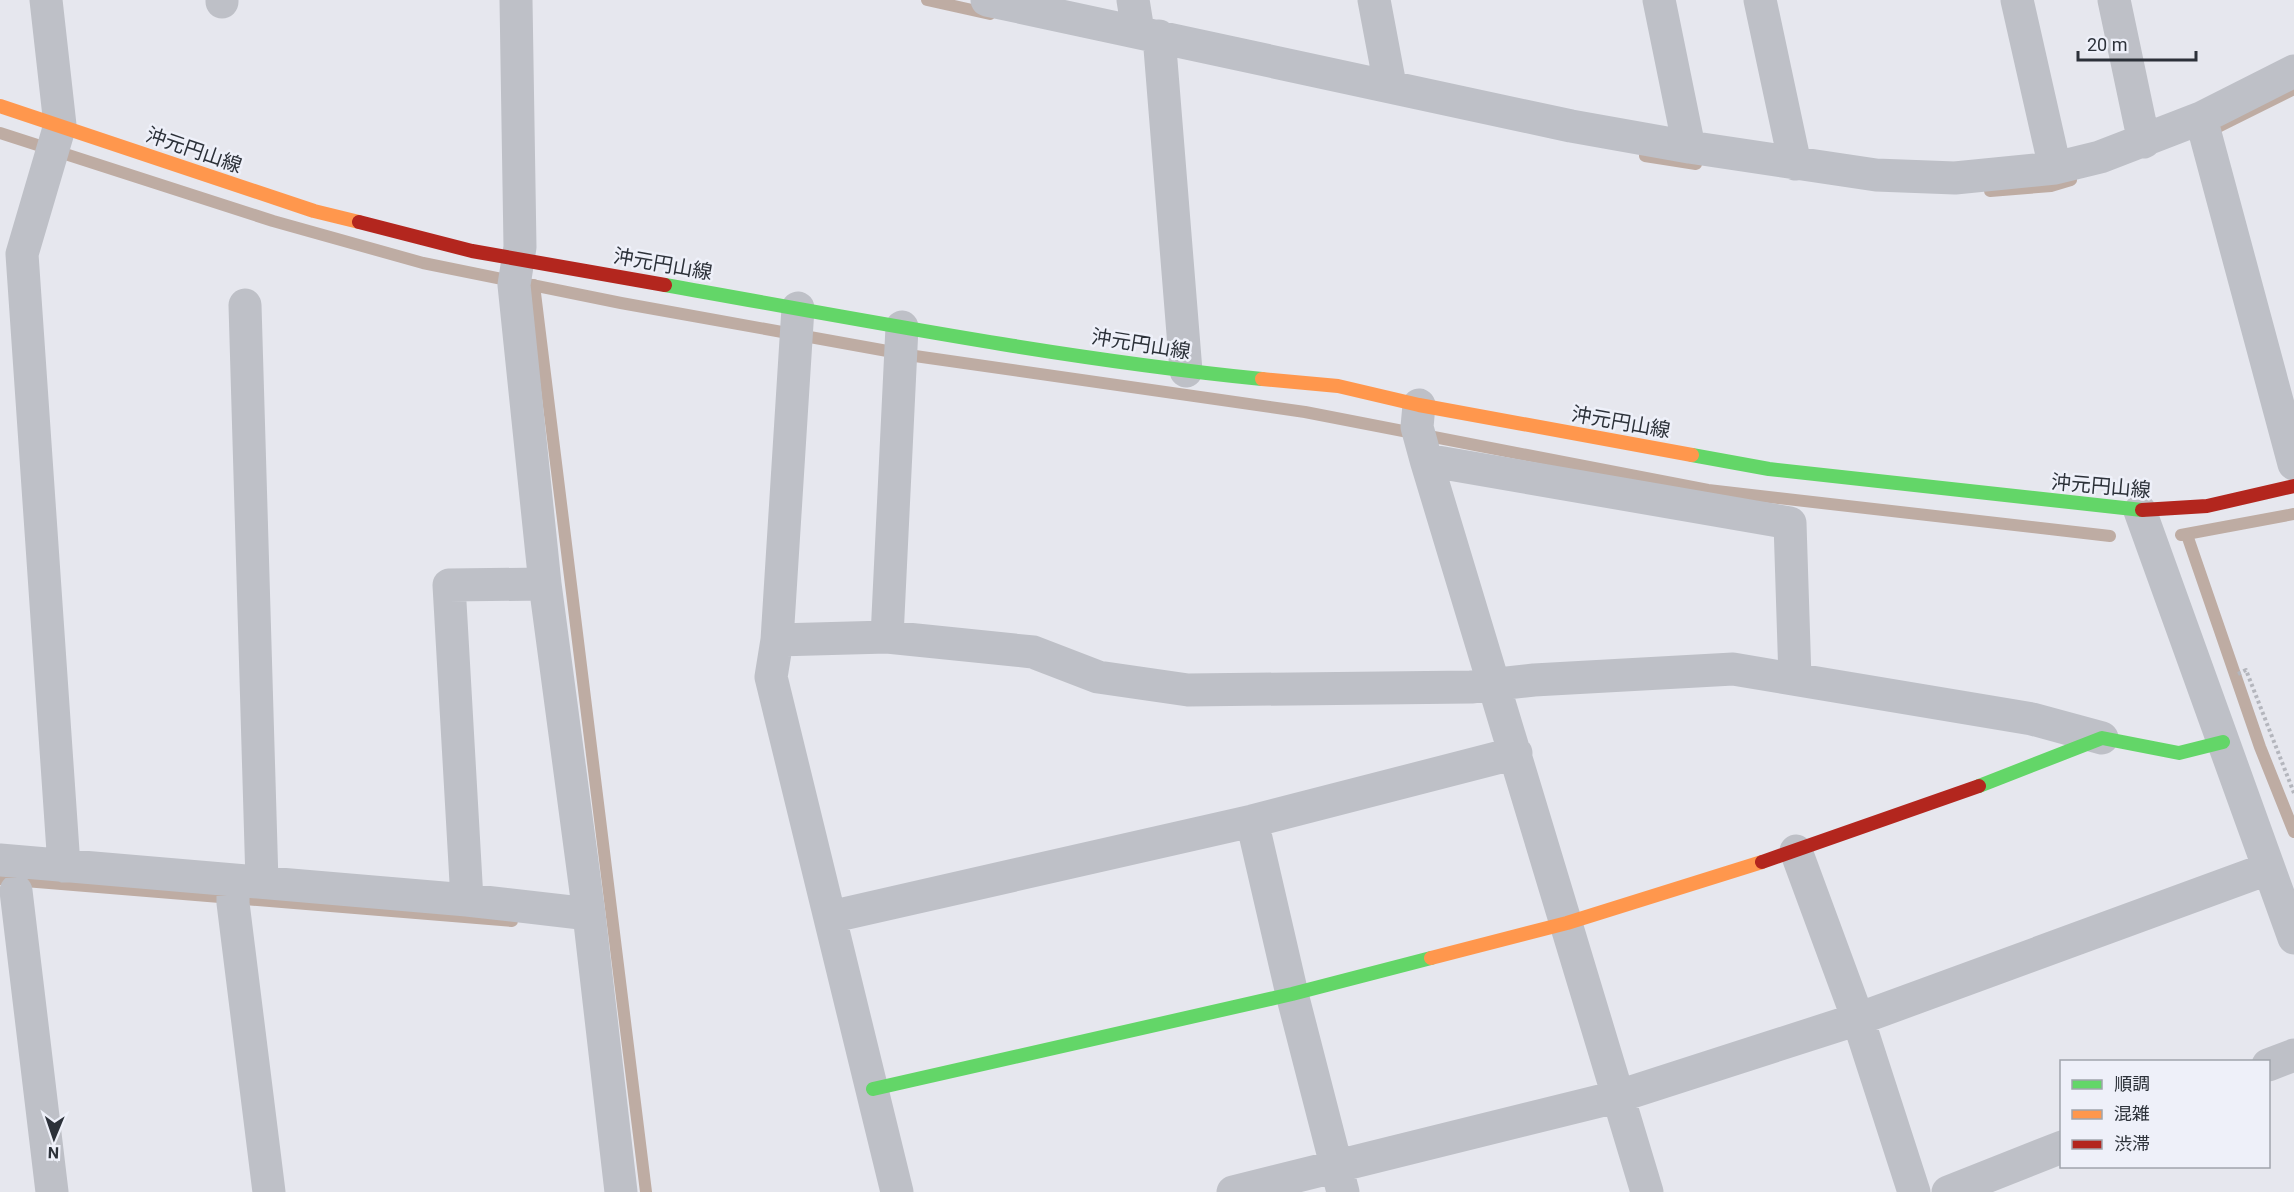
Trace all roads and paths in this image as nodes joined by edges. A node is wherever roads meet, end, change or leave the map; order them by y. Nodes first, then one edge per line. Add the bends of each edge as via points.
1 (46, 0) edge
2 (516, 0) edge
3 (987, 0) edge
4 (1374, 0) edge
5 (1659, 0) edge
6 (1760, 0) edge
7 (2017, 0) edge
8 (2114, 0) edge
9 (1143, 22) edge
10 (2294, 71) edge
11 (1390, 85) junction
12 (0, 106) edge
13 (2204, 128) junction
14 (55, 142) junction
15 (2144, 142) junction
16 (1689, 147) junction
17 (1795, 164) junction
18 (2055, 168) junction
19 (516, 273) junction
20 (245, 305) dead end
21 (797, 326) junction
22 (13, 328) edge
23 (902, 344) junction
24 (1186, 371) junction
25 (1421, 435) junction
26 (2294, 464) edge
27 (2294, 486) edge
28 (2140, 511) junction
29 (545, 584) junction
30 (887, 637) junction
31 (777, 640) junction
32 (2241, 673) dead end
33 (1795, 679) junction
34 (1494, 684) junction
35 (2102, 738) junction
36 (2223, 742) junction
37 (1516, 753) junction
38 (2294, 793) edge
39 (1252, 821) junction
40 (1797, 851) junction
41 (0, 860) edge
42 (64, 866) junction
43 (2267, 868) junction
44 (240, 889) junction
45 (16, 891) dead end
46 (467, 900) junction
47 (589, 914) junction
48 (830, 917) junction
49 (1567, 923) junction
50 (2294, 938) edge
51 (1292, 994) junction
52 (1858, 1019) junction
53 (2294, 1055) edge
54 (2270, 1064) edge
55 (873, 1089) junction
56 (1616, 1097) junction
57 (2060, 1147) edge
58 (1340, 1179) edge
59 (52, 1192) edge
60 (269, 1192) edge
61 (621, 1192) edge
62 (897, 1192) edge
63 (1233, 1192) edge
64 (1647, 1192) edge
65 (1914, 1192) edge
66 (1948, 1192) edge

1 - 14 street
2 - 19 street
3 - 9 street
4 - 11 street
5 - 16 street
6 - 17 street
7 - 18 street
8 - 15 street
9 - 11 street
9 - 24 street
10 - 13 street
11 - 16 street via 1475,107
12 - 14 main road, 沖元円山線
13 - 15 street
13 - 26 street
14 - 19 main road, 沖元円山線 via 472,251
14 - 22 street via 22,254
15 - 18 street
16 - 17 street
17 - 18 street via 1876,175 1955,178
19 - 21 main road, 沖元円山線
19 - 29 street
20 - 44 street
21 - 23 main road, 沖元円山線
21 - 31 street
22 - 42 street
23 - 24 main road, 沖元円山線
23 - 30 street
24 - 25 main road, 沖元円山線 via 1338,386
25 - 28 main road, 沖元円山線
25 - 33 street via 1790,523
25 - 34 street
27 - 28 main road, 沖元円山線 via 2252,499 2166,512
28 - 36 street
29 - 46 street via 449,585
29 - 47 street
30 - 31 street
30 - 34 street via 1033,652 1098,677 1188,690
31 - 48 street via 771,677
32 - 38 path via 2246,670
33 - 34 street via 1734,669
33 - 35 street via 2032,719
34 - 37 street
35 - 36 main road via 2179,753
35 - 40 main road via 2036,766
36 - 43 street
37 - 39 street
37 - 49 street
39 - 48 street
39 - 51 street
40 - 49 main road
40 - 52 street
41 - 42 street
42 - 44 street
43 - 50 street
43 - 52 street
44 - 46 street
44 - 60 street
45 - 59 street
46 - 47 street
47 - 61 street
48 - 55 street
49 - 51 main road
49 - 56 street
51 - 55 main road
51 - 58 street
52 - 56 street
52 - 65 street
53 - 54 street
55 - 62 street
56 - 58 street
56 - 64 street
57 - 66 street
58 - 63 street

